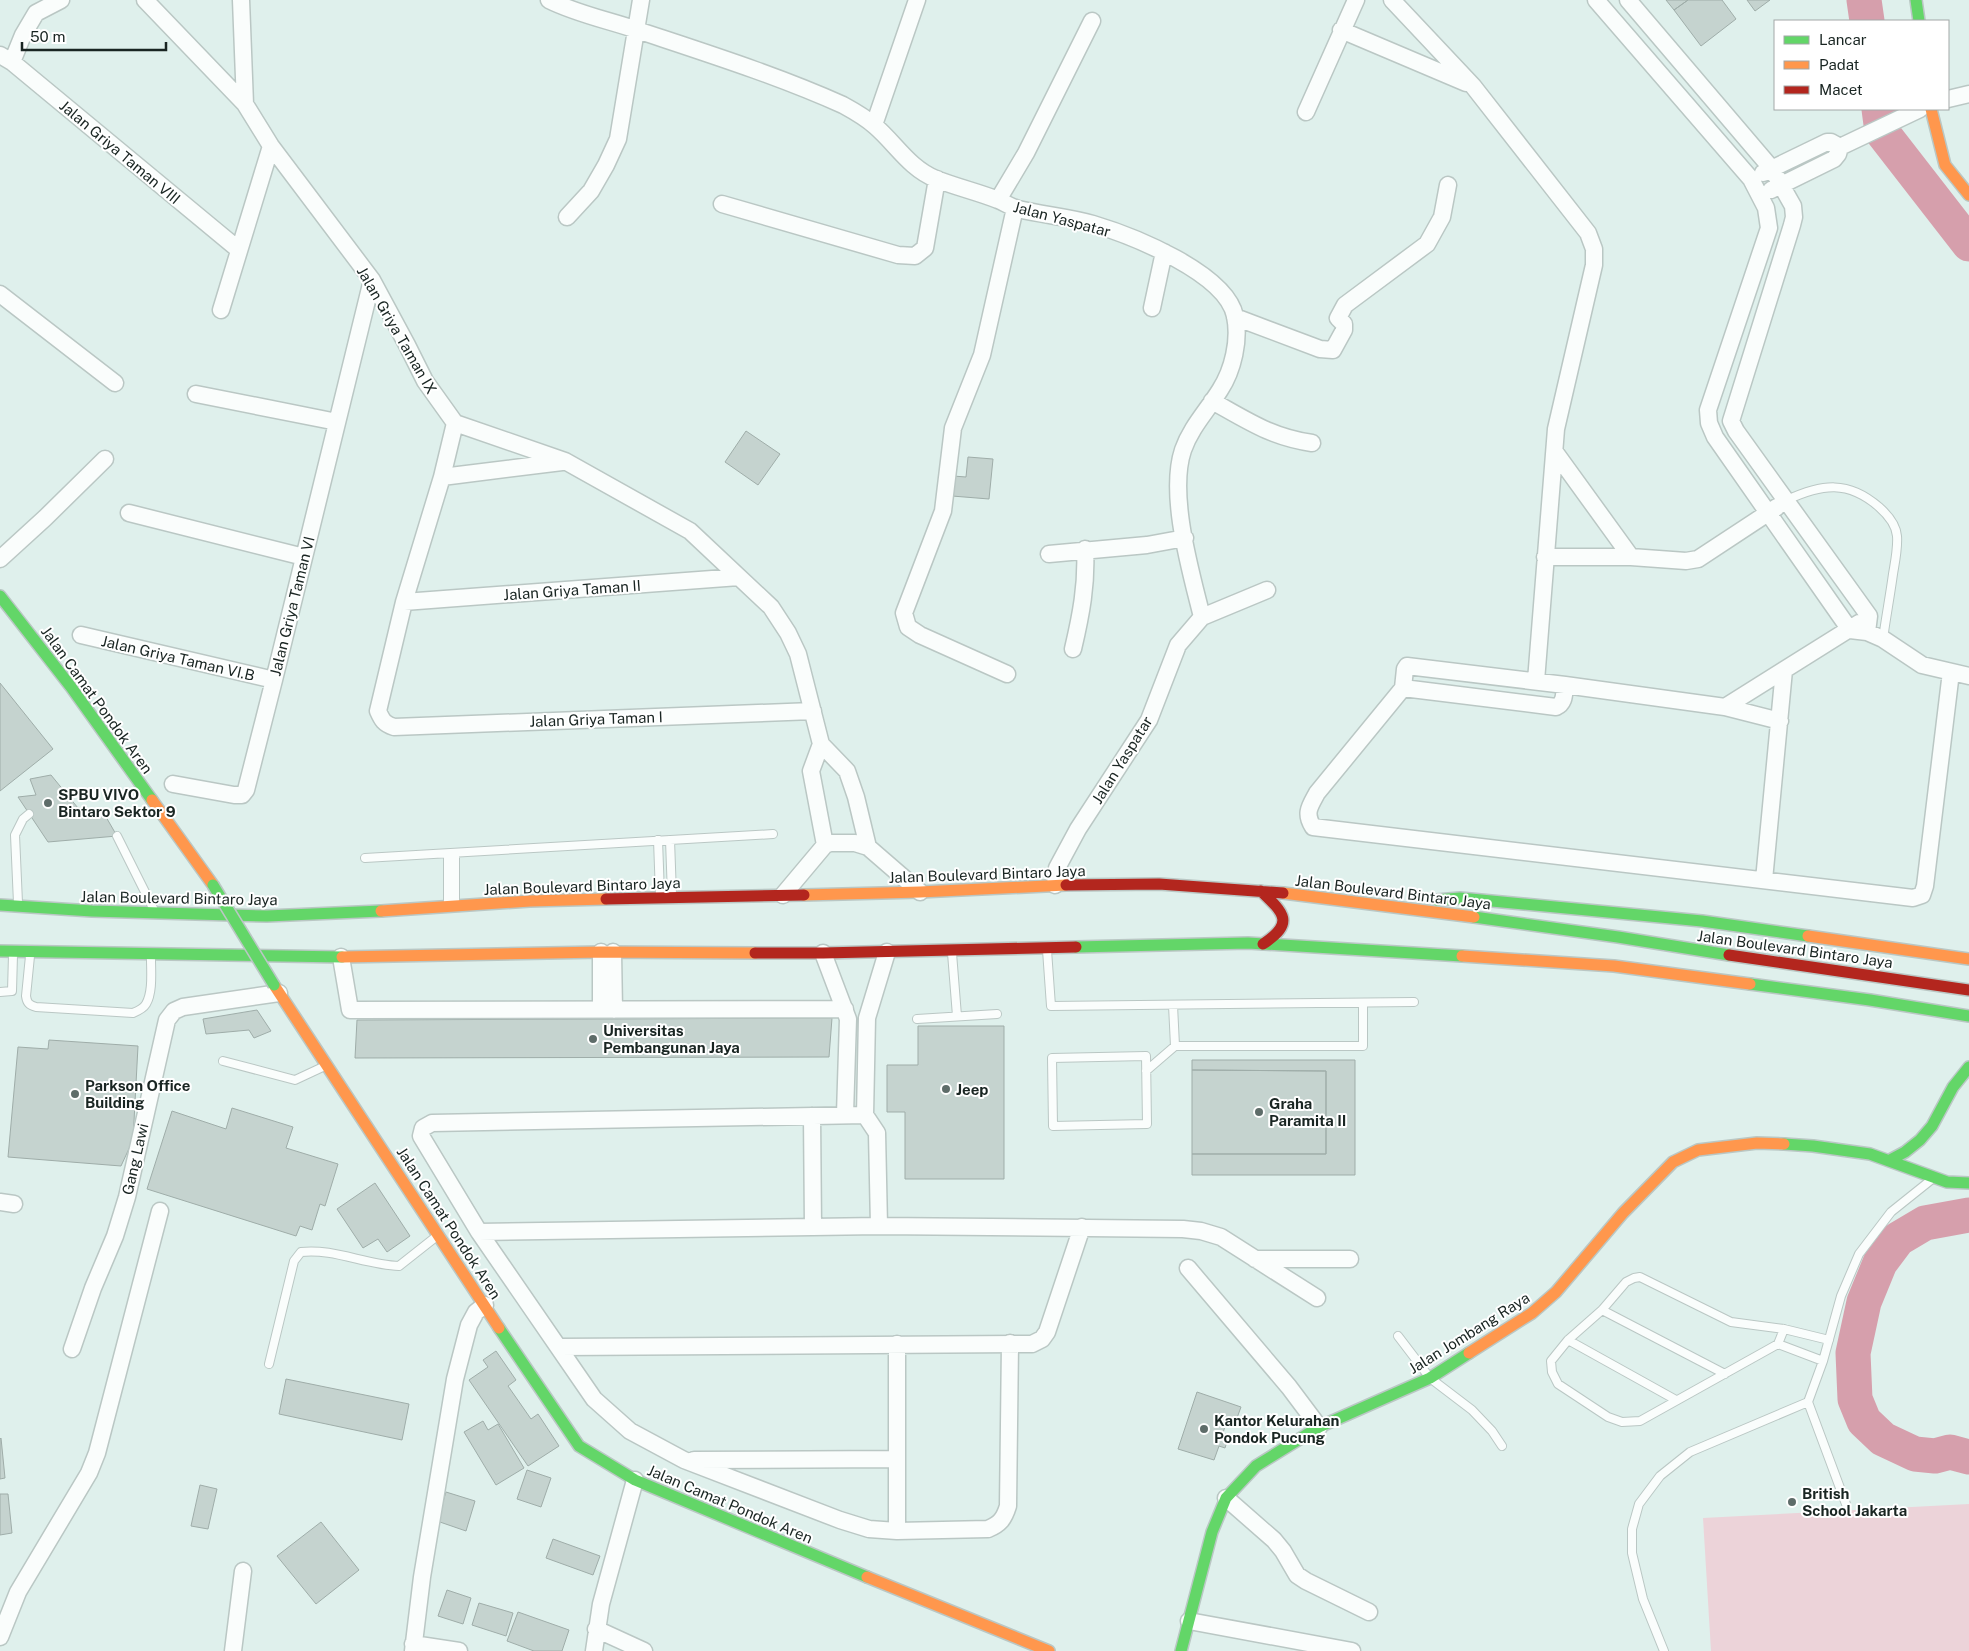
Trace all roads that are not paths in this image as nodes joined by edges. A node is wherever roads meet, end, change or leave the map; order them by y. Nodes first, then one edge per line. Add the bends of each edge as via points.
1 (61, 0) edge
2 (144, 0) edge
3 (241, 0) edge
4 (549, 0) edge
5 (641, 0) edge
6 (917, 0) edge
7 (1356, 0) edge
8 (1392, 0) edge
9 (1596, 0) edge
10 (1628, 0) edge
11 (1916, 0) edge
12 (1092, 20) dead end
13 (1919, 20) edge
14 (635, 29) junction
15 (1342, 30) junction
16 (6, 59) edge
17 (1473, 86) junction
18 (1969, 94) edge
19 (1949, 100) edge
20 (245, 104) junction
21 (1918, 110) edge
22 (1931, 110) edge
23 (1306, 112) dead end
24 (874, 125) junction
25 (271, 146) junction
26 (1841, 146) junction
27 (1772, 169) junction
28 (937, 179) junction
29 (1751, 179) junction
30 (1448, 185) dead end
31 (1781, 185) junction
32 (1969, 195) edge
33 (1760, 196) junction
34 (998, 200) junction
35 (722, 204) dead end
36 (1015, 208) junction
37 (566, 217) dead end
38 (239, 250) junction
39 (1164, 252) junction
40 (372, 280) junction
41 (0, 294) edge
42 (1152, 308) dead end
43 (221, 310) dead end
44 (1235, 317) junction
45 (115, 383) dead end
46 (196, 394) dead end
47 (1212, 401) junction
48 (336, 422) junction
49 (455, 423) junction
50 (1312, 443) dead end
51 (1555, 452) junction
52 (105, 459) dead end
53 (565, 461) junction
54 (442, 477) junction
55 (1787, 500) junction
56 (129, 513) dead end
57 (1768, 513) junction
58 (1185, 538) junction
59 (1085, 549) junction
60 (1049, 554) dead end
61 (1631, 556) junction
62 (304, 557) junction
63 (1545, 557) junction
64 (0, 559) edge
65 (739, 577) junction
66 (1267, 590) dead end
67 (0, 596) edge
68 (404, 602) junction
69 (1202, 617) junction
70 (1868, 624) junction
71 (1850, 630) junction
72 (81, 635) dead end
73 (1883, 639) junction
74 (1073, 649) dead end
75 (1784, 670) junction
76 (1951, 672) junction
77 (1007, 674) dead end
78 (1969, 676) edge
79 (274, 680) junction
80 (1536, 682) junction
81 (1565, 685) junction
82 (1403, 688) junction
83 (1725, 707) junction
84 (813, 711) junction
85 (1780, 721) junction
86 (821, 744) junction
87 (173, 784) dead end
88 (29, 814) dead end
89 (773, 834) dead end
90 (117, 836) dead end
91 (658, 840) junction
92 (670, 840) junction
93 (825, 845) junction
94 (868, 847) junction
95 (451, 854) junction
96 (365, 858) dead end
97 (1764, 880) junction
98 (1055, 886) junction
99 (1261, 891) junction
100 (920, 892) junction
101 (783, 895) junction
102 (666, 897) junction
103 (0, 905) edge
104 (1390, 905) junction
105 (19, 907) junction
106 (452, 907) junction
107 (154, 912) junction
108 (1263, 944) junction
109 (1046, 947) junction
110 (0, 950) edge
111 (13, 951) junction
112 (31, 951) junction
113 (952, 951) junction
114 (607, 952) junction
115 (887, 952) junction
116 (823, 953) junction
117 (152, 955) junction
118 (341, 957) junction
119 (1969, 959) edge
120 (277, 989) junction
121 (1969, 990) edge
122 (0, 992) edge
123 (1414, 1002) dead end
124 (1363, 1003) junction
125 (1173, 1005) junction
126 (608, 1010) junction
127 (847, 1014) junction
128 (997, 1014) dead end
129 (957, 1016) junction
130 (1969, 1016) edge
131 (867, 1018) junction
132 (917, 1019) dead end
133 (1175, 1046) junction
134 (223, 1061) dead end
135 (327, 1065) junction
136 (1969, 1067) edge
137 (1146, 1071) junction
138 (845, 1114) junction
139 (865, 1115) junction
140 (812, 1116) junction
141 (1890, 1160) junction
142 (1934, 1178) junction
143 (1969, 1183) edge
144 (160, 1211) dead end
145 (879, 1226) junction
146 (813, 1227) junction
147 (1082, 1227) junction
148 (479, 1232) junction
149 (438, 1234) junction
150 (1255, 1259) junction
151 (1350, 1259) dead end
152 (1188, 1268) dead end
153 (1316, 1298) dead end
154 (485, 1305) junction
155 (1602, 1310) junction
156 (1784, 1329) junction
157 (1398, 1336) dead end
158 (1568, 1340) junction
159 (1829, 1340) junction
160 (1010, 1343) junction
161 (897, 1344) junction
162 (1778, 1344) junction
163 (558, 1347) junction
164 (72, 1349) dead end
165 (1823, 1361) junction
166 (269, 1364) dead end
167 (1726, 1374) junction
168 (1430, 1378) junction
169 (1676, 1400) junction
170 (1808, 1402) junction
171 (1319, 1427) junction
172 (1502, 1446) dead end
173 (897, 1459) junction
174 (684, 1460) junction
175 (635, 1480) junction
176 (1226, 1498) junction
177 (1846, 1504) dead end
178 (897, 1531) junction
179 (243, 1572) dead end
180 (1369, 1612) dead end
181 (1189, 1621) junction
182 (596, 1629) junction
183 (0, 1637) edge
184 (413, 1647) edge
185 (233, 1651) edge
186 (459, 1651) edge
187 (594, 1651) edge
188 (644, 1651) edge
189 (1049, 1651) edge
190 (1180, 1651) edge
191 (1352, 1651) edge
192 (1664, 1651) edge

1 - 16 street via 36,13
2 - 20 street, Jalan Griya Taman IX
3 - 20 street
4 - 14 street, Jalan Yaspatar
5 - 14 street
6 - 24 street
7 - 15 street
8 - 17 street
9 - 29 street
10 - 27 street
11 - 13 main road
12 - 34 street via 1026,153
14 - 24 street, Jalan Yaspatar via 817,94
14 - 37 street via 618,139 591,191
15 - 17 street
15 - 23 street
16 - 38 street, Jalan Griya Taman VIII
17 - 51 street via 1588,233 1594,249 1594,265 1556,429
18 - 19 street
20 - 25 street, Jalan Griya Taman IX
21 - 26 street
22 - 32 main road via 1945,165
24 - 28 street, Jalan Yaspatar via 910,163
25 - 38 street
25 - 40 street, Jalan Griya Taman IX
26 - 27 street via 1826,142
26 - 31 street via 1834,159
27 - 29 street
27 - 31 street
28 - 34 street, Jalan Yaspatar
28 - 35 street via 925,248 915,256
29 - 33 street
30 - 44 street via 1442,217 1427,244 1345,305 1338,318 1344,324 1344,330 1333,350 1320,349
31 - 33 street
31 - 55 street via 1794,217 1731,420
33 - 57 street via 1766,208 1769,228 1708,410 1715,437
34 - 36 street, Jalan Yaspatar
36 - 39 street, Jalan Yaspatar via 1093,224
36 - 77 street via 982,355 953,428 943,511 904,613 908,626 920,636
38 - 43 street
39 - 42 street
39 - 44 street, Jalan Yaspatar via 1213,282 1229,299
40 - 48 street, Jalan Griya Taman VI
40 - 49 street, Jalan Griya Taman IX via 425,382
41 - 45 street
44 - 47 street, Jalan Yaspatar via 1236,345 1230,368
46 - 48 street
47 - 50 street via 1269,433
47 - 58 street, Jalan Yaspatar via 1195,424 1183,451 1178,486
48 - 62 street, Jalan Griya Taman VI
49 - 53 street
49 - 54 street
51 - 61 street
51 - 63 street
52 - 64 street
53 - 54 street
53 - 65 street via 690,531
54 - 68 street
55 - 57 street
55 - 70 street
55 - 73 lane via 1805,492 1845,488 1873,502 1893,522 1897,550
56 - 62 street
57 - 61 street via 1698,559 1686,561
57 - 71 street
58 - 59 street via 1147,545
58 - 69 street, Jalan Yaspatar
59 - 60 street
59 - 74 street via 1087,572
61 - 63 street
62 - 79 street, Jalan Griya Taman VI
63 - 80 street
65 - 68 street, Jalan Griya Taman II
65 - 84 street via 771,607 788,633 798,654
66 - 69 street
67 - 120 main road, Jalan Camat Pondok Aren, bridge via 72,687 212,885
68 - 84 street, Jalan Griya Taman I via 378,711 382,720 394,727
69 - 98 street, Jalan Yaspatar via 1178,645 1149,720 1078,829 1058,868
70 - 71 street
70 - 73 street
71 - 75 street
72 - 79 street, Jalan Griya Taman VI.B
73 - 76 street via 1922,665
75 - 83 street
75 - 85 street
76 - 78 street
76 - 97 street via 1922,895 1913,898
79 - 87 street, Jalan Griya Taman VI via 246,790 242,795
80 - 81 street
80 - 82 street via 1411,666 1404,669
81 - 82 street via 1564,700 1556,707
81 - 83 street
82 - 97 street via 1317,793 1308,812 1314,827
83 - 85 street
84 - 86 street
85 - 97 street
86 - 93 street via 811,771
86 - 94 street via 847,771
88 - 105 lane via 15,835
89 - 92 lane
90 - 107 lane
91 - 92 lane
91 - 95 lane
91 - 102 lane
92 - 102 lane
93 - 94 street via 855,843
93 - 101 street
94 - 100 street
95 - 96 lane
95 - 106 lane
98 - 99 main road, Jalan Boulevard Bintaro Jaya via 1159,884
98 - 100 main road, Jalan Boulevard Bintaro Jaya
99 - 104 main road, Jalan Boulevard Bintaro Jaya
99 - 108 main road via 1283,914 1284,924 1278,936
100 - 101 main road, Jalan Boulevard Bintaro Jaya
101 - 102 main road, Jalan Boulevard Bintaro Jaya
102 - 106 main road, Jalan Boulevard Bintaro Jaya
103 - 105 main road, Jalan Boulevard Bintaro Jaya
104 - 119 main road via 1460,898 1532,903 1702,921
104 - 121 main road, Jalan Boulevard Bintaro Jaya
105 - 107 main road, Jalan Boulevard Bintaro Jaya
106 - 107 main road, Jalan Boulevard Bintaro Jaya via 267,916
108 - 109 main road
108 - 130 main road via 1614,966
109 - 113 main road
109 - 125 lane via 1051,1006
110 - 111 main road
111 - 112 main road
111 - 122 lane via 12,991
112 - 117 main road
112 - 117 lane via 26,996 30,1005 133,1013 142,1009 149,996
113 - 115 main road
113 - 129 lane
114 - 116 main road
114 - 118 main road
114 - 126 street
115 - 116 main road
115 - 131 street
116 - 127 street
117 - 118 main road
118 - 126 street via 350,1010
120 - 135 main road, Jalan Camat Pondok Aren
120 - 164 street, Gang Lawi via 183,1007 174,1011 167,1020 127,1197
123 - 124 lane
124 - 125 lane
124 - 133 lane via 1363,1046
125 - 133 lane
126 - 127 street
127 - 131 street
127 - 138 street
128 - 129 lane
129 - 132 lane
131 - 139 street
133 - 137 lane
134 - 135 lane via 295,1080
135 - 149 main road, Jalan Camat Pondok Aren
136 - 141 main road via 1953,1086 1932,1126 1920,1140
137 - 137 lane via 1146,1056 1052,1058 1053,1126 1147,1124
138 - 139 street
138 - 140 street
139 - 145 street via 877,1134
140 - 146 street
140 - 148 street via 432,1123 420,1136
141 - 142 main road, Jalan Jombang Raya
141 - 168 main road, Jalan Jombang Raya via 1813,1146 1757,1144 1698,1150 1673,1162 1623,1213 1556,1292 1532,1313
142 - 143 main road, Jalan Jombang Raya
142 - 159 lane via 1891,1212 1859,1254 1840,1296
144 - 183 street via 97,1453 89,1473 18,1592
145 - 146 street
145 - 147 street
146 - 148 street
147 - 150 street via 1201,1231 1221,1237
147 - 160 street via 1047,1332 1032,1344
148 - 163 street
149 - 154 main road, Jalan Camat Pondok Aren
149 - 166 lane via 399,1266 382,1266 313,1251 301,1252 294,1261
150 - 151 street
150 - 153 street
152 - 171 street
154 - 175 main road, Jalan Camat Pondok Aren via 576,1442
154 - 184 street via 476,1312 469,1325 455,1379
155 - 156 lane via 1626,1282 1640,1277 1731,1322
155 - 158 lane
155 - 167 lane
156 - 159 lane
156 - 162 lane
157 - 168 lane
158 - 169 lane
158 - 169 lane via 1550,1361 1558,1384 1608,1417 1622,1422 1640,1422
159 - 165 lane
160 - 161 street
160 - 178 street via 1008,1506 1005,1517 988,1529
161 - 163 street
161 - 173 street
162 - 165 lane
162 - 167 lane
163 - 174 street via 594,1399 630,1431
165 - 170 lane
167 - 169 lane
168 - 171 main road, Jalan Jombang Raya
168 - 172 lane via 1472,1410
170 - 177 lane
170 - 192 lane via 1690,1452 1660,1476 1639,1504 1632,1528 1632,1553 1642,1599
171 - 176 main road, Jalan Jombang Raya via 1256,1466
173 - 174 street
173 - 178 street
174 - 178 street via 869,1530
175 - 182 street
175 - 189 main road, Jalan Camat Pondok Aren
176 - 180 street via 1284,1551 1297,1575
176 - 181 main road, Jalan Jombang Raya via 1212,1532
179 - 185 street
181 - 190 main road, Jalan Jombang Raya
181 - 191 street
182 - 187 street
182 - 188 street
184 - 186 street

